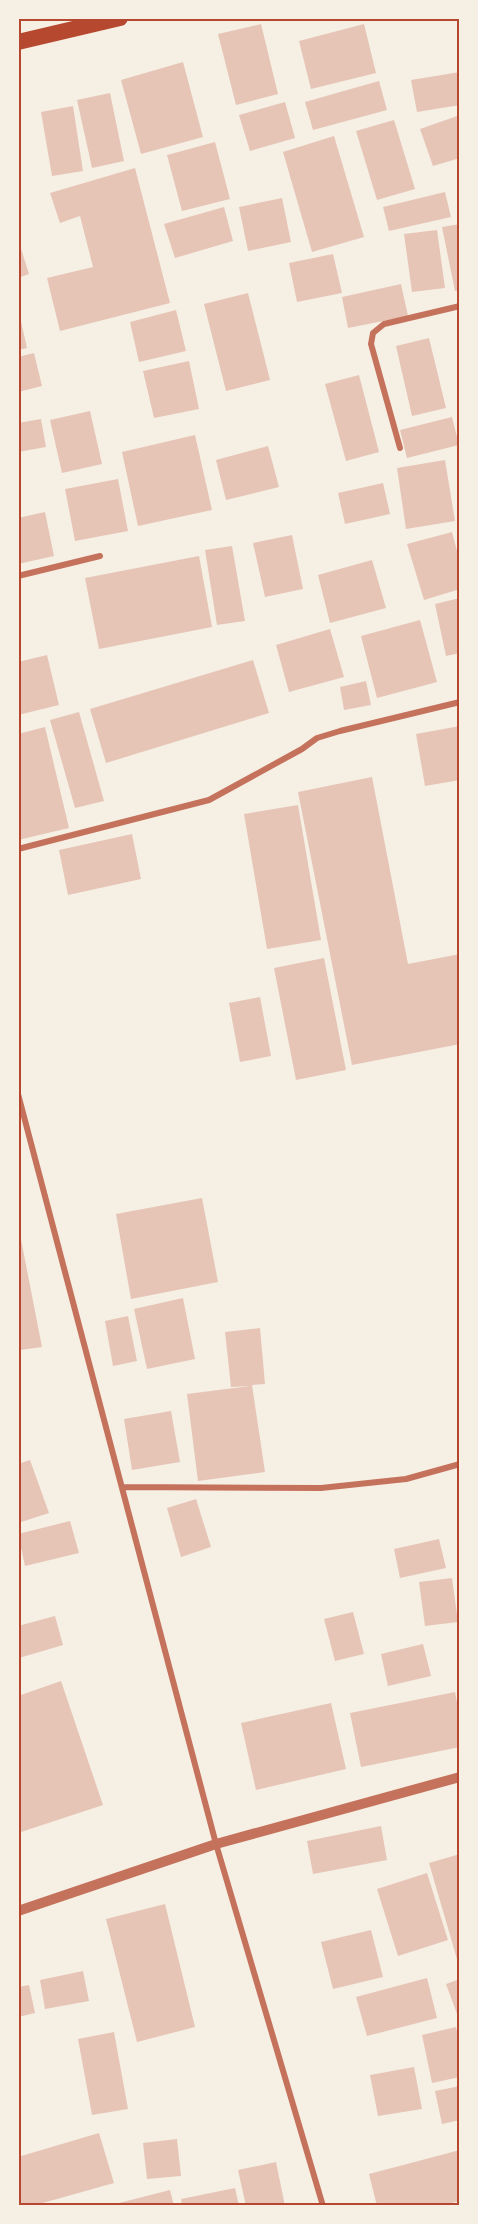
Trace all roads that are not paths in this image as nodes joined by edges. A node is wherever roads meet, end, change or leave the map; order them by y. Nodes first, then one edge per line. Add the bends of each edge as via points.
1 (120, 18) edge
2 (18, 42) edge
3 (460, 306) edge
4 (400, 448) dead end
5 (100, 556) dead end
6 (18, 576) edge
7 (460, 702) edge
8 (18, 849) edge
9 (18, 1094) edge
10 (460, 1464) edge
11 (123, 1487) junction
12 (460, 1777) edge
13 (216, 1844) junction
14 (18, 1911) edge
15 (323, 2206) edge

1 - 2 highway
3 - 4 street via 384,324 373,333 371,344
5 - 6 street
7 - 8 street via 317,738 209,800
9 - 11 street
10 - 11 street via 406,1479 321,1488
11 - 13 street
12 - 13 street
13 - 14 street
13 - 15 street

